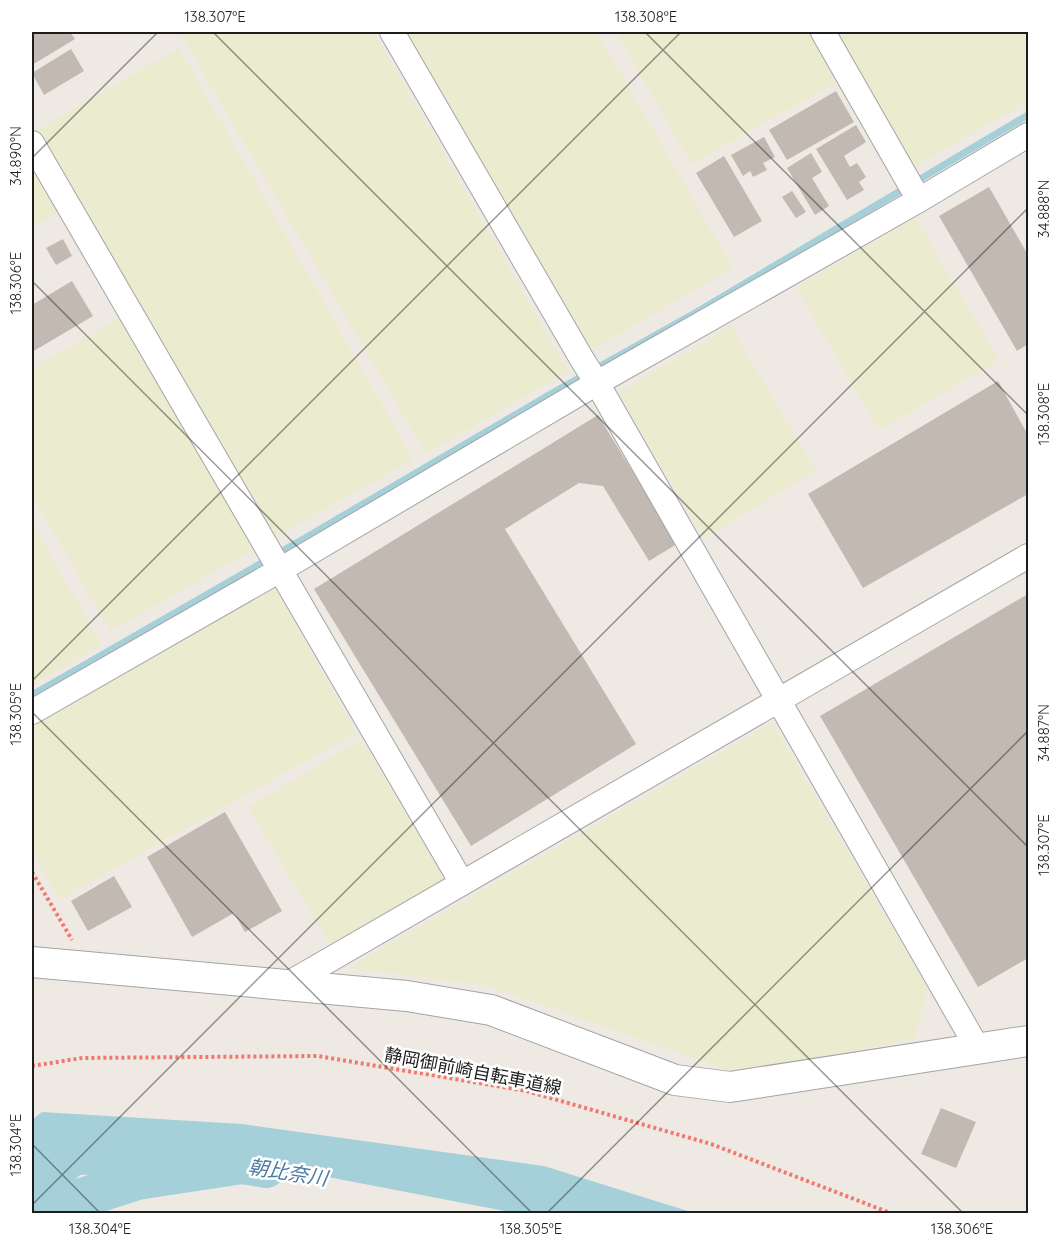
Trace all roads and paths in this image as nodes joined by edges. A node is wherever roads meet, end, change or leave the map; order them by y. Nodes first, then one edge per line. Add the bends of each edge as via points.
1 (392, 32) edge
2 (823, 32) edge
3 (1029, 135) edge
4 (32, 144) edge
5 (919, 200) junction
6 (597, 383) junction
7 (1029, 556) edge
8 (280, 570) junction
9 (778, 700) junction
10 (32, 712) edge
11 (32, 872) edge
12 (462, 883) junction
13 (32, 962) edge
14 (87, 966) junction
15 (286, 985) junction
16 (1029, 1041) edge
17 (978, 1049) junction
18 (32, 1066) edge
19 (893, 1214) edge

1 - 6 street
2 - 5 street
3 - 5 street
4 - 8 street
5 - 6 street
6 - 8 street
6 - 9 street
7 - 9 street
8 - 10 street
8 - 12 street
9 - 12 street
9 - 17 street
11 - 14 path
12 - 15 street
13 - 14 street
14 - 15 street
15 - 17 street via 407,996 491,1010 675,1080 730,1087
16 - 17 street
18 - 19 path, 静岡御前崎自転車道線 via 82,1058 318,1056 526,1091 711,1144

